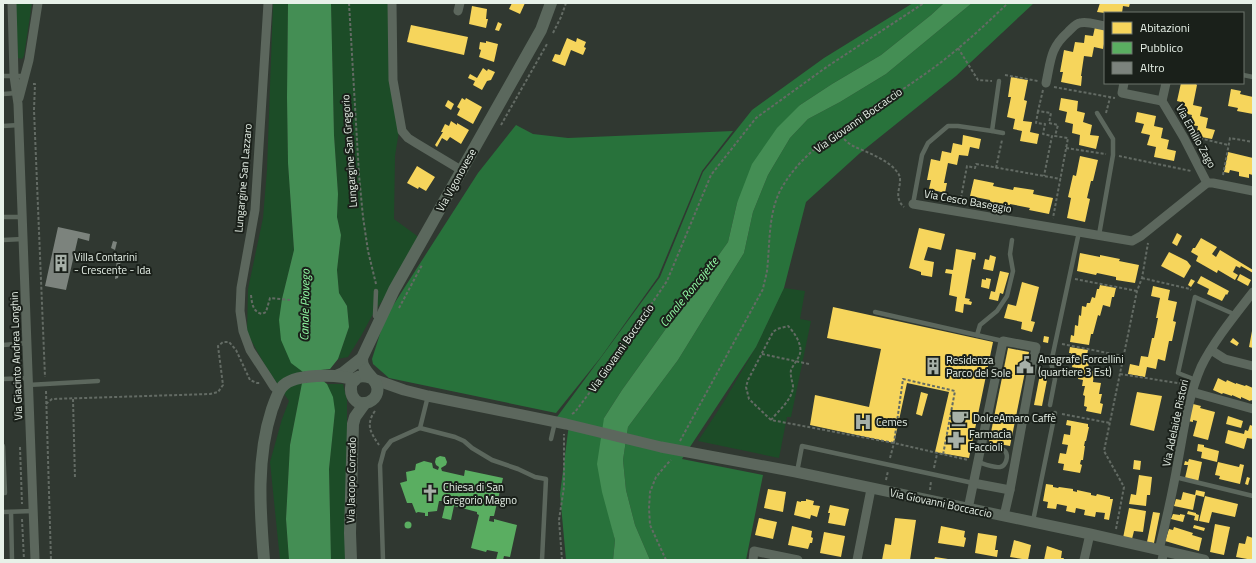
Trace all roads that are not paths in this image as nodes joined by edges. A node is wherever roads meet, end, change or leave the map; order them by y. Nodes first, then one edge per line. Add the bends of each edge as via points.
1 (12, 3) edge
2 (38, 3) edge
3 (268, 3) edge
4 (392, 3) edge
5 (551, 3) edge
6 (1104, 26) edge
7 (3, 76) edge
8 (14, 76) junction
9 (24, 76) junction
10 (999, 81) road end
11 (1045, 83) road end
12 (1124, 84) edge
13 (1166, 84) edge
14 (19, 93) junction
15 (3, 94) edge
16 (1162, 101) junction
17 (1098, 113) dead end
18 (19, 125) junction
19 (3, 126) edge
20 (992, 131) junction
21 (1003, 134) road end
22 (460, 170) junction
23 (1207, 183) junction
24 (1253, 191) edge
25 (913, 204) joint
26 (3, 217) edge
27 (22, 217) junction
28 (1079, 232) junction
29 (1099, 235) junction
30 (23, 239) junction
31 (3, 240) edge
32 (1012, 240) dead end
33 (376, 291) road end
34 (1253, 292) edge
35 (875, 312) dead end
36 (1236, 315) junction
37 (375, 316) dead end
38 (978, 335) junction
39 (1003, 341) junction
40 (27, 343) junction
41 (3, 345) edge
42 (1211, 350) junction
43 (359, 360) junction
44 (1253, 366) edge
45 (331, 376) junction
46 (372, 378) junction
47 (3, 379) edge
48 (355, 379) junction
49 (98, 381) dead end
50 (28, 382) junction
51 (1194, 386) junction
52 (404, 390) junction
53 (279, 391) junction
54 (376, 396) junction
55 (428, 396) junction
56 (365, 403) junction
57 (1050, 405) dead end
58 (1253, 409) edge
59 (1055, 413) road end
60 (555, 422) junction
61 (420, 428) junction
62 (551, 439) dead end
63 (987, 445) dead end
64 (3, 446) edge
65 (978, 462) junction
66 (796, 472) junction
67 (1175, 477) junction
68 (974, 483) junction
69 (871, 488) junction
70 (1010, 490) junction
71 (3, 493) edge
72 (1253, 496) edge
73 (968, 509) junction
74 (33, 511) junction
75 (3, 512) edge
76 (11, 512) junction
77 (1004, 516) junction
78 (1032, 522) junction
79 (1090, 534) junction
80 (1162, 554) edge
81 (12, 560) edge
82 (35, 560) edge
83 (264, 560) edge
84 (351, 560) edge
85 (383, 560) edge
86 (542, 560) edge
87 (753, 560) edge
88 (798, 560) edge
89 (857, 560) edge
90 (1084, 560) edge
91 (1204, 560) edge

1 - 8 street, Via Giacinto Andrea Longhin
2 - 9 street, Via Giacinto Andrea Longhin
3 - 53 street, Lungargine San Lazzaro via 255,210 241,288 240,311 243,331 250,350
4 - 22 street via 393,80 402,131 416,144
5 - 22 main road, Via Vigonovese via 541,30
6 - 11 street via 1078,23 1067,32 1055,46
7 - 8 lane
8 - 9 lane
8 - 14 street, Via Giacinto Andrea Longhin
9 - 14 street, Via Giacinto Andrea Longhin
10 - 20 lane
12 - 16 street, Via Emilio Zago via 1122,92
13 - 16 street, Via Emilio Zago
14 - 15 lane
14 - 18 street, Via Giacinto Andrea Longhin
16 - 23 street, Via Emilio Zago
17 - 29 lane via 1113,139 1113,155
18 - 19 lane
18 - 27 street, Via Giacinto Andrea Longhin
20 - 21 lane, Via Cesco Baseggio
20 - 25 lane, Via Cesco Baseggio via 948,126 928,143 922,155
22 - 43 main road, Via Vigonovese
23 - 24 street
23 - 29 street, Via Cesco Baseggio via 1138,238 1132,240
25 - 28 street, Via Cesco Baseggio
26 - 27 lane
27 - 30 street, Via Giacinto Andrea Longhin
28 - 29 street, Via Cesco Baseggio
28 - 57 lane via 1051,363 1055,379
30 - 31 lane
30 - 40 street, Via Giacinto Andrea Longhin
32 - 38 lane via 1010,254 1013,271 1007,296 997,311 980,325
33 - 37 lane
34 - 36 street, Via Adelaide Ristori
35 - 38 lane
36 - 42 street, Via Adelaide Ristori
36 - 51 lane via 1194,297 1178,373
38 - 39 lane
39 - 65 street
39 - 70 street via 1036,347
40 - 41 lane
40 - 50 street, Via Giacinto Andrea Longhin
42 - 44 street via 1225,359
42 - 51 street, Via Adelaide Ristori
43 - 45 main road via 343,373
43 - 46 main road
43 - 48 main road, Via Vigonovese via 355,369
45 - 48 main road
45 - 53 main road via 300,378 286,383
46 - 48 main road via 361,376
46 - 52 street
46 - 54 main road via 378,390
47 - 50 lane
48 - 56 main road via 351,387 352,395 357,401
49 - 50 lane via 45,384
50 - 74 street, Via Giacinto Andrea Longhin
51 - 58 street
51 - 67 street, Via Adelaide Ristori
52 - 54 street via 389,391
52 - 55 street
53 - 83 main road via 262,452 261,523
54 - 56 main road
55 - 60 street
55 - 61 lane
56 - 84 main road, Via Jacopo Corrado via 352,424
59 - 78 lane
60 - 62 lane
60 - 66 street, Via Giovanni Boccaccio via 661,447
61 - 85 lane via 391,441 384,450 380,465
61 - 86 lane via 455,437 492,460 546,479
63 - 65 lane via 1001,448 1005,452 1007,457 1003,466
64 - 71 lane
65 - 68 street
66 - 68 lane via 802,446
66 - 69 street, Via Giovanni Boccaccio
67 - 72 lane
67 - 80 street, Via Adelaide Ristori
68 - 70 street
68 - 73 street
69 - 73 street, Via Giovanni Boccaccio
69 - 89 street
70 - 77 street
73 - 77 street, Via Giovanni Boccaccio
74 - 76 lane
74 - 82 street, Via Giacinto Andrea Longhin
75 - 76 lane
76 - 81 lane
77 - 78 street, Via Giovanni Boccaccio
78 - 79 street, Via Giovanni Boccaccio
79 - 80 street, Via Giovanni Boccaccio
79 - 90 street
80 - 91 street, Via Giovanni Boccaccio
87 - 88 street via 754,551

